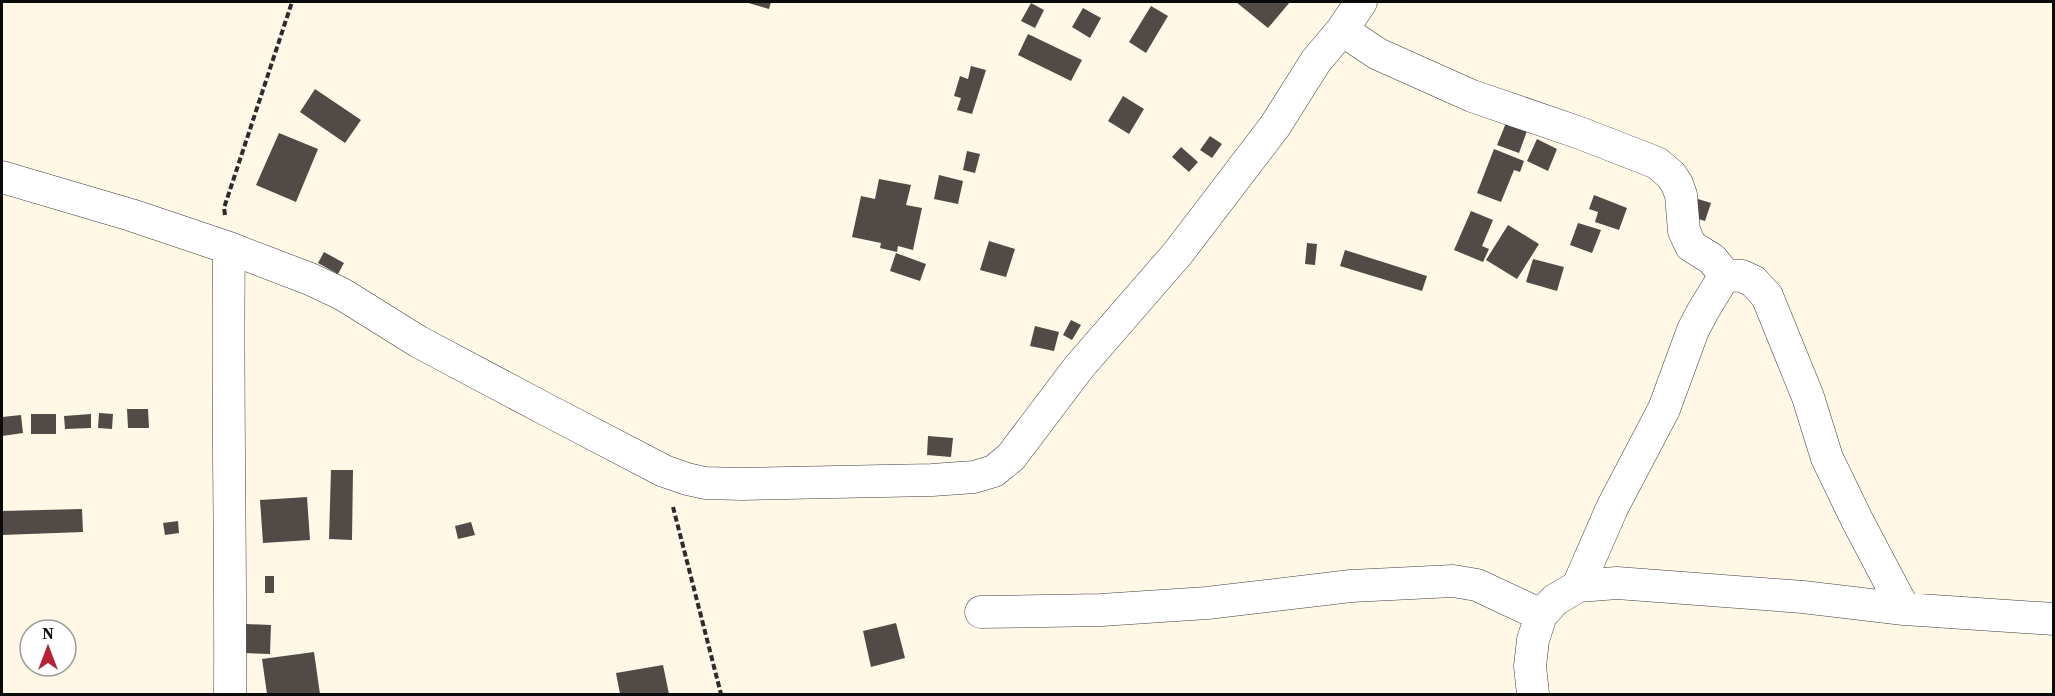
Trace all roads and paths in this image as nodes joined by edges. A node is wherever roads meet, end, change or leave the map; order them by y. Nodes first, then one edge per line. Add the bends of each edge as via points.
1 (292, 2) edge
2 (1361, 2) edge
3 (1342, 30) junction
4 (2, 177) edge
5 (229, 248) junction
6 (1725, 275) junction
7 (664, 471) junction
8 (1578, 586) junction
9 (1904, 609) junction
10 (981, 612) dead end
11 (1541, 615) junction
12 (2054, 619) edge
13 (230, 694) edge
14 (721, 694) edge
15 (1533, 694) edge

1 - 5 path via 224,208
2 - 3 street
3 - 6 street via 1378,54 1472,96 1657,163 1677,184 1684,231 1691,246 1712,259
3 - 7 street via 1178,253 1079,367 1011,457 994,471 953,479 742,484 705,483
4 - 5 street
5 - 7 street via 342,294 420,342
5 - 13 street
6 - 8 street via 1694,330 1664,409 1612,508
6 - 9 street via 1753,281 1767,296 1808,397 1827,458
7 - 14 path
8 - 9 street via 1617,584 1803,597
8 - 11 street via 1555,600
9 - 12 street
10 - 11 street via 1207,603 1351,586 1453,580 1477,585
11 - 15 street via 1530,666

